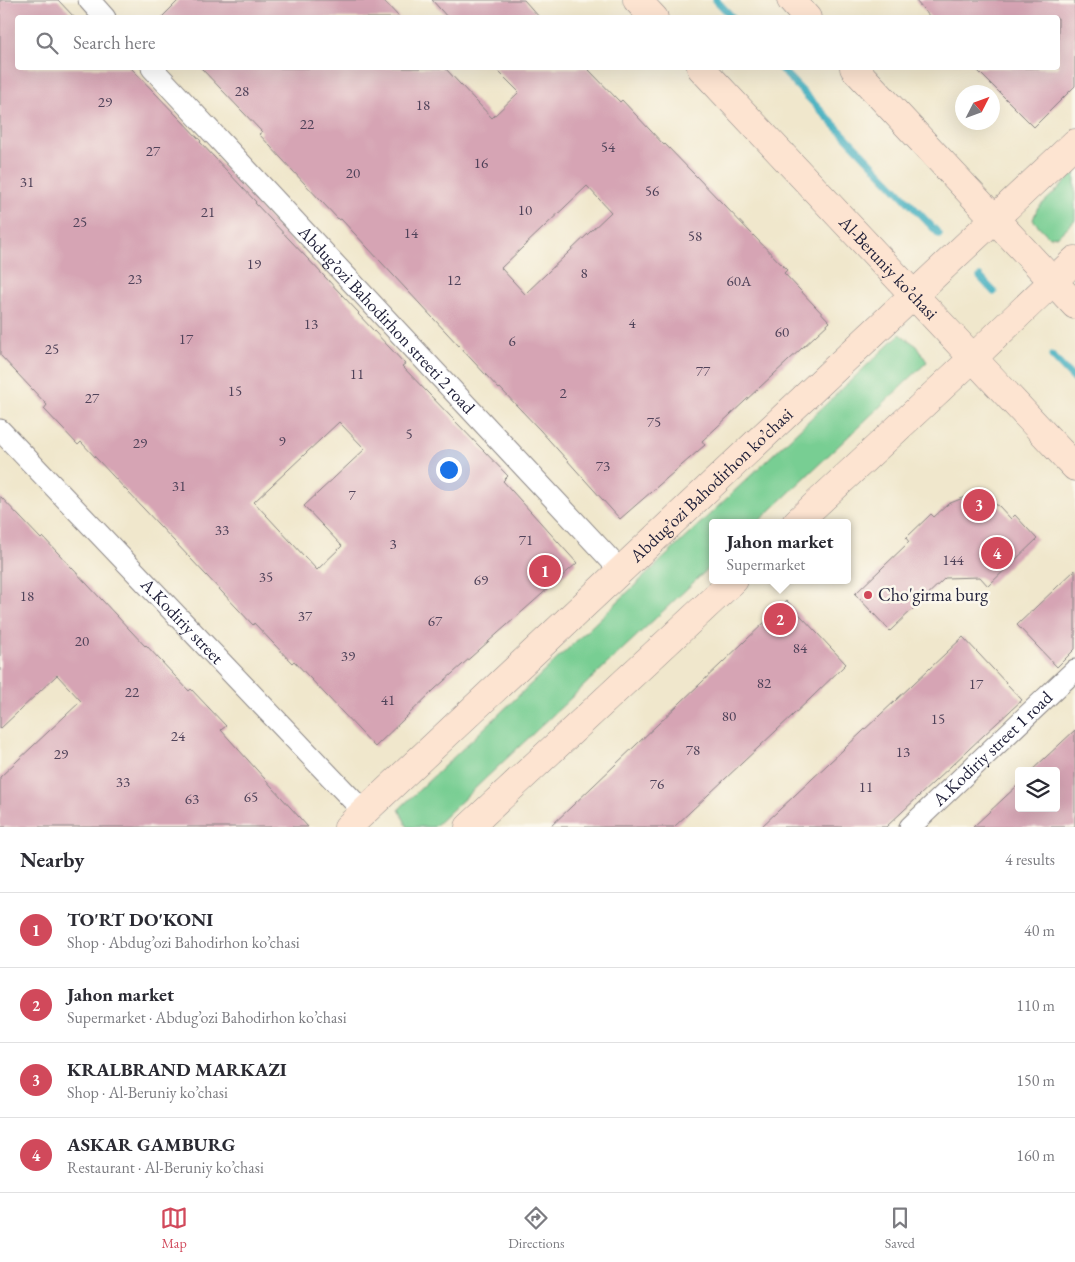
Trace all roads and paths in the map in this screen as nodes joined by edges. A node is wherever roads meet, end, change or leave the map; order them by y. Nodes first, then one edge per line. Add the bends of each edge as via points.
1 (89, 0) edge
2 (637, 0) edge
3 (791, 0) edge
4 (102, 15) edge
5 (651, 15) edge
6 (804, 15) edge
7 (154, 70) edge
8 (703, 70) edge
9 (856, 70) edge
10 (1075, 143) edge
11 (994, 219) junction
12 (1075, 260) edge
13 (1053, 280) junction
14 (913, 295) junction
15 (1075, 305) edge
16 (972, 359) junction
17 (0, 430) edge
18 (1075, 467) edge
19 (800, 519) edge
20 (621, 571) junction
21 (730, 584) edge
22 (1075, 670) edge
23 (356, 819) edge
24 (469, 827) edge
25 (910, 827) edge

1 - 4 street
2 - 5 main road
3 - 6 main road
7 - 20 street, Abdug’ozi Bahodirhon streeti 2 road
8 - 14 main road, Al-Beruniy ko’chasi
9 - 11 main road
10 - 11 main road, Abdug’ozi Bahodirhon ko’chasi
11 - 13 main road
11 - 14 main road, Abdug’ozi Bahodirhon ko’chasi
12 - 13 main road
13 - 15 main road
13 - 16 main road
14 - 16 main road, Al-Beruniy ko’chasi
14 - 20 main road, Abdug’ozi Bahodirhon ko’chasi
16 - 18 main road, Al-Beruniy ko’chasi
16 - 19 main road
17 - 23 street, A.Kodiriy street
20 - 23 main road, Abdug’ozi Bahodirhon ko’chasi
21 - 24 main road
22 - 25 street, A.Kodiriy street 1 road

